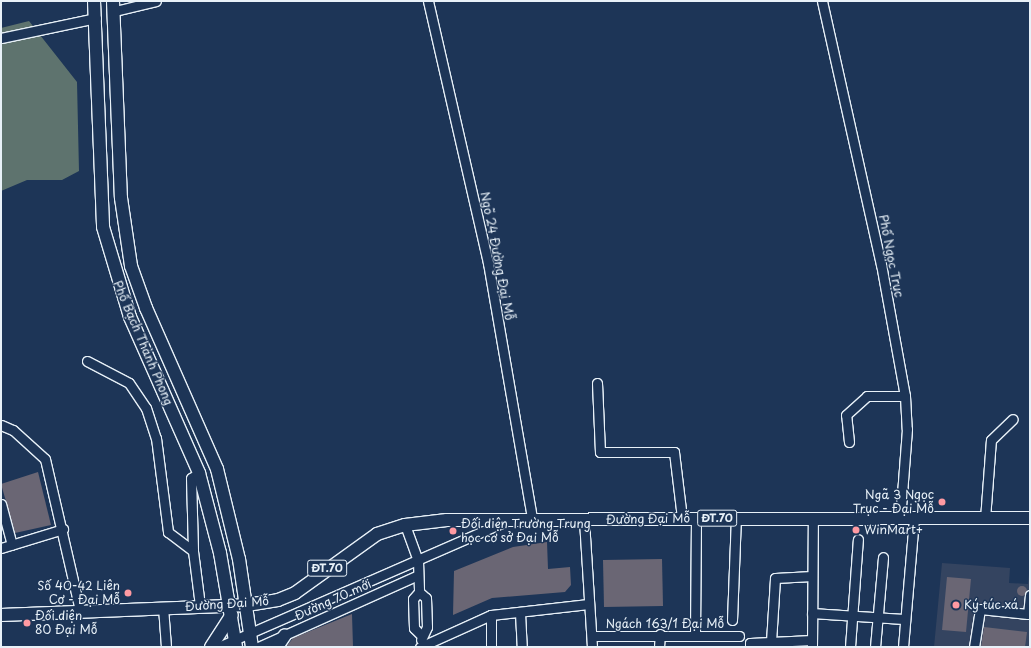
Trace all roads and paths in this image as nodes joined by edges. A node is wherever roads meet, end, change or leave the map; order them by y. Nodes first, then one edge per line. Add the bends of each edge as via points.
1 (94, 1) edge
2 (156, 1) edge
3 (428, 1) edge
4 (822, 1) edge
5 (114, 6) edge
6 (96, 18) junction
7 (1, 38) edge
8 (123, 225) junction
9 (103, 227) junction
10 (87, 361) dead end
11 (597, 383) dead end
12 (905, 396) junction
13 (1013, 419) dead end
14 (1, 425) edge
15 (850, 442) dead end
16 (199, 473) junction
17 (1, 504) edge
18 (532, 518) junction
19 (682, 518) junction
20 (696, 518) junction
21 (736, 518) junction
22 (813, 518) junction
23 (1030, 518) edge
24 (513, 519) junction
25 (900, 519) junction
26 (985, 519) junction
27 (584, 520) junction
28 (914, 520) junction
29 (405, 525) junction
30 (63, 529) junction
31 (858, 539) dead end
32 (12, 545) junction
33 (1, 548) edge
34 (193, 551) junction
35 (883, 557) dead end
36 (418, 561) junction
37 (418, 576) junction
38 (812, 576) junction
39 (419, 592) junction
40 (1030, 595) edge
41 (588, 604) junction
42 (246, 605) junction
43 (200, 606) junction
44 (163, 608) junction
45 (232, 610) junction
46 (80, 611) junction
47 (520, 613) junction
48 (812, 613) junction
49 (1, 615) edge
50 (491, 615) junction
51 (854, 615) junction
52 (878, 616) junction
53 (903, 619) junction
54 (732, 620) dead end
55 (251, 634) junction
56 (660, 634) junction
57 (695, 634) junction
58 (285, 635) junction
59 (421, 635) junction
60 (592, 636) junction
61 (739, 636) dead end
62 (771, 642) junction
63 (236, 643) edge
64 (812, 644) edge
65 (166, 647) edge
66 (211, 647) edge
67 (218, 647) edge
68 (252, 647) edge
69 (258, 647) edge
70 (277, 647) edge
71 (420, 647) edge
72 (491, 647) edge
73 (522, 647) edge
74 (592, 647) edge
75 (659, 647) edge
76 (750, 647) edge
77 (850, 647) edge
78 (875, 647) edge
79 (903, 647) edge
80 (974, 647) edge

1 - 6 main road, Phố Bạch Thành Phong
2 - 5 street
3 - 18 street, Ngõ 24 Đường Đại Mỗ via 488,264
4 - 12 street, Phố Ngọc Trục via 881,264
5 - 8 main road, Phố Bạch Thành Phong
6 - 7 street
6 - 9 main road, Phố Bạch Thành Phong
8 - 9 main road
8 - 42 main road, Phố Bạch Thành Phong via 131,266 146,308 217,469
9 - 16 main road, Phố Bạch Thành Phong via 130,317
10 - 34 street via 129,383 146,408 156,438 168,532
11 - 19 street via 600,452 674,452
12 - 15 street via 867,396 846,415
12 - 25 street, Phố Ngọc Trục via 907,429
13 - 26 street via 991,440
14 - 30 street via 13,430 45,459
16 - 34 street via 191,478
16 - 45 main road, Phố Bạch Thành Phong
17 - 32 street
18 - 24 main road, Đường Đại Mỗ / ĐT.70
18 - 27 main road, Đường Đại Mỗ / ĐT.70
19 - 20 main road, Đường Đại Mỗ / ĐT.70
19 - 27 main road, Đường Đại Mỗ / ĐT.70
20 - 21 main road, Đường Đại Mỗ / ĐT.70
20 - 57 street
21 - 22 main road, Đường Đại Mỗ / ĐT.70
21 - 54 street
22 - 25 main road, Đường Đại Mỗ / ĐT.70
22 - 38 street
23 - 26 main road, Đường Đại Mỗ / ĐT.70
24 - 29 main road, Đường Đại Mỗ / ĐT.70 via 447,520
24 - 36 street, Đường 70 mới
25 - 28 main road, Đường Đại Mỗ / ĐT.70
26 - 28 main road, Đường Đại Mỗ / ĐT.70
27 - 41 street
28 - 53 street
29 - 36 street
29 - 42 main road, Đường Đại Mỗ / ĐT.70 via 377,534 295,593
30 - 32 street
30 - 46 street
31 - 51 street
32 - 33 street
34 - 43 street
35 - 52 street
36 - 37 street
36 - 55 street, Đường 70 mới
37 - 39 street
37 - 58 street, Đường 70 mới
38 - 48 street
38 - 62 street via 775,578
39 - 59 street via 413,599 414,628
39 - 59 street via 426,598 427,627
40 - 80 street via 1028,614 980,609
41 - 47 street
41 - 60 street
42 - 45 main road, Đường Đại Mỗ / ĐT.70
42 - 55 main road, Phố Bạch Thành Phong
43 - 44 main road, Đường Đại Mỗ / ĐT.70
43 - 45 main road, Đường Đại Mỗ / ĐT.70
44 - 46 main road, Đường Đại Mỗ / ĐT.70
44 - 65 street
45 - 63 main road, Phố Bạch Thành Phong
45 - 66 main road
46 - 49 main road, Đường Đại Mỗ / ĐT.70
47 - 50 street
47 - 73 street
48 - 51 street
48 - 64 street
50 - 71 street
50 - 72 street
51 - 52 street
51 - 77 street
52 - 53 street
52 - 78 street
53 - 79 street
55 - 63 street, Đường 70 mới
55 - 68 main road, Phố Bạch Thành Phong
56 - 57 street, Ngách 163/1 Đại Mỗ
56 - 60 street, Ngách 163/1 Đại Mỗ
56 - 75 street
57 - 61 street, Ngách 163/1 Đại Mỗ
58 - 69 street, Đường 70 mới
58 - 70 main road
59 - 71 street
60 - 74 street
62 - 64 street
62 - 76 street via 750,643
63 - 67 street, Đường 70 mới

